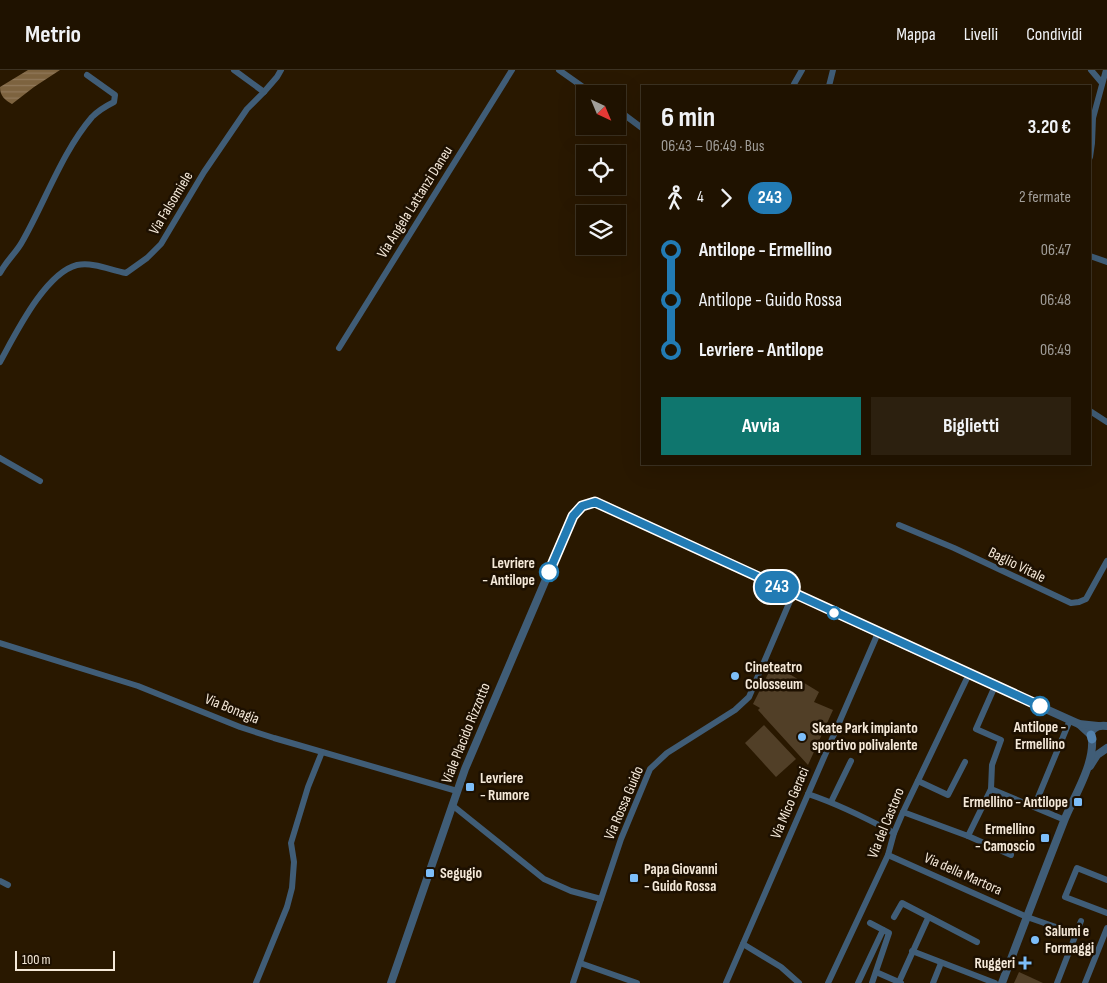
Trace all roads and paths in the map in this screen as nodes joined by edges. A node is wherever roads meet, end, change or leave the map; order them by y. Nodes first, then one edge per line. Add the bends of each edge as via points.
1 (234, 70) edge
2 (281, 70) edge
3 (512, 70) edge
4 (559, 70) edge
5 (802, 70) edge
6 (833, 70) edge
7 (1091, 70) edge
8 (1106, 70) edge
9 (86, 75) dead end
10 (794, 84) dead end
11 (1102, 84) junction
12 (581, 85) edge
13 (829, 85) edge
14 (264, 92) junction
15 (626, 116) edge
16 (641, 127) edge
17 (1091, 150) edge
18 (1091, 256) edge
19 (1107, 262) edge
20 (0, 273) edge
21 (339, 348) dead end
22 (0, 362) edge
23 (1091, 412) edge
24 (1107, 422) edge
25 (0, 458) edge
26 (40, 481) dead end
27 (899, 525) dead end
28 (1107, 561) edge
29 (793, 594) junction
30 (878, 633) junction
31 (0, 643) edge
32 (969, 674) junction
33 (995, 686) junction
34 (1070, 720) junction
35 (1079, 724) junction
36 (1098, 726) junction
37 (1107, 726) edge
38 (1092, 737) junction
39 (1107, 748) edge
40 (322, 752) junction
41 (851, 761) dead end
42 (964, 762) dead end
43 (1087, 769) junction
44 (918, 781) junction
45 (991, 789) junction
46 (457, 791) junction
47 (808, 794) junction
48 (831, 802) junction
49 (452, 805) junction
50 (1034, 807) junction
51 (903, 812) junction
52 (1065, 820) junction
53 (894, 833) junction
54 (968, 836) junction
55 (888, 855) junction
56 (1011, 855) dead end
57 (1107, 880) edge
58 (0, 882) edge
59 (8, 885) dead end
60 (601, 899) junction
61 (1107, 913) edge
62 (894, 917) dead end
63 (1027, 917) junction
64 (928, 918) junction
65 (1081, 921) dead end
66 (870, 923) dead end
67 (1107, 928) edge
68 (883, 930) junction
69 (1076, 934) junction
70 (977, 942) dead end
71 (743, 944) junction
72 (912, 951) junction
73 (580, 963) junction
74 (941, 963) junction
75 (876, 972) junction
76 (896, 982) edge
77 (256, 983) edge
78 (391, 983) edge
79 (573, 983) edge
80 (637, 983) edge
81 (726, 983) edge
82 (799, 983) edge
83 (828, 983) edge
84 (859, 983) edge
85 (872, 983) edge
86 (933, 983) edge
87 (995, 983) edge
88 (1002, 983) edge
89 (1057, 983) edge
90 (1086, 983) edge

1 - 14 street
2 - 14 street, Via Falsomiele
3 - 21 street, Via Angela Lattanzi Daneu
4 - 12 street
5 - 10 street
6 - 13 street
7 - 11 street
8 - 11 street
9 - 20 street via 115,95 114,102 93,116 82,131 21,244
11 - 17 street via 1093,118
14 - 22 street, Via Falsomiele via 246,109 161,244 126,273 106,267 77,265 62,273 36,299
15 - 16 street
18 - 19 street
23 - 24 street
25 - 26 street
27 - 28 street, Baglio Vitale via 1071,603 1086,599
29 - 30 street
29 - 46 street, Viale Placido Rizzotto via 605,506 595,502 587,504 573,516
29 - 60 street, Via Rossa Guido via 749,697 736,710 667,753 650,769
30 - 32 street
30 - 47 street, Via Mico Geraci
31 - 40 street, Via Bonagia via 138,686 240,727
32 - 33 street
32 - 44 street, Via del Castoro
33 - 34 street
33 - 45 street via 976,729 1001,740 992,765
34 - 35 street
34 - 50 street
35 - 36 street
35 - 38 street
36 - 37 street
36 - 38 street
38 - 39 street
38 - 43 street via 1093,748
39 - 43 street
40 - 46 street, Via Bonagia
40 - 77 street via 292,844 292,888 287,907
41 - 48 street
42 - 44 street via 948,795
43 - 52 street
44 - 51 street, Via del Castoro
45 - 50 street
45 - 54 street
46 - 49 street, Viale Placido Rizzotto
47 - 48 street
47 - 71 street, Via Mico Geraci
48 - 53 street
49 - 60 street via 544,879
49 - 78 street, Viale Placido Rizzotto
50 - 52 street
51 - 53 street, Via del Castoro
51 - 54 street
52 - 63 street
53 - 55 street, Via del Castoro
54 - 56 street
55 - 63 street, Via della Martora
55 - 83 street, Via del Castoro
57 - 61 street via 1077,868 1065,896
58 - 59 street
60 - 73 street, Via Rossa Guido
62 - 64 street via 902,903
63 - 69 street, Via della Martora
63 - 88 street
64 - 70 street
64 - 72 street
65 - 69 street
66 - 68 street
67 - 90 street
68 - 75 street via 889,933
68 - 84 street
69 - 89 street
71 - 81 street, Via Mico Geraci
71 - 82 street via 781,967
72 - 74 street
72 - 76 street
73 - 79 street, Via Rossa Guido
73 - 80 street
74 - 86 street
74 - 87 street
75 - 76 street
75 - 85 street

